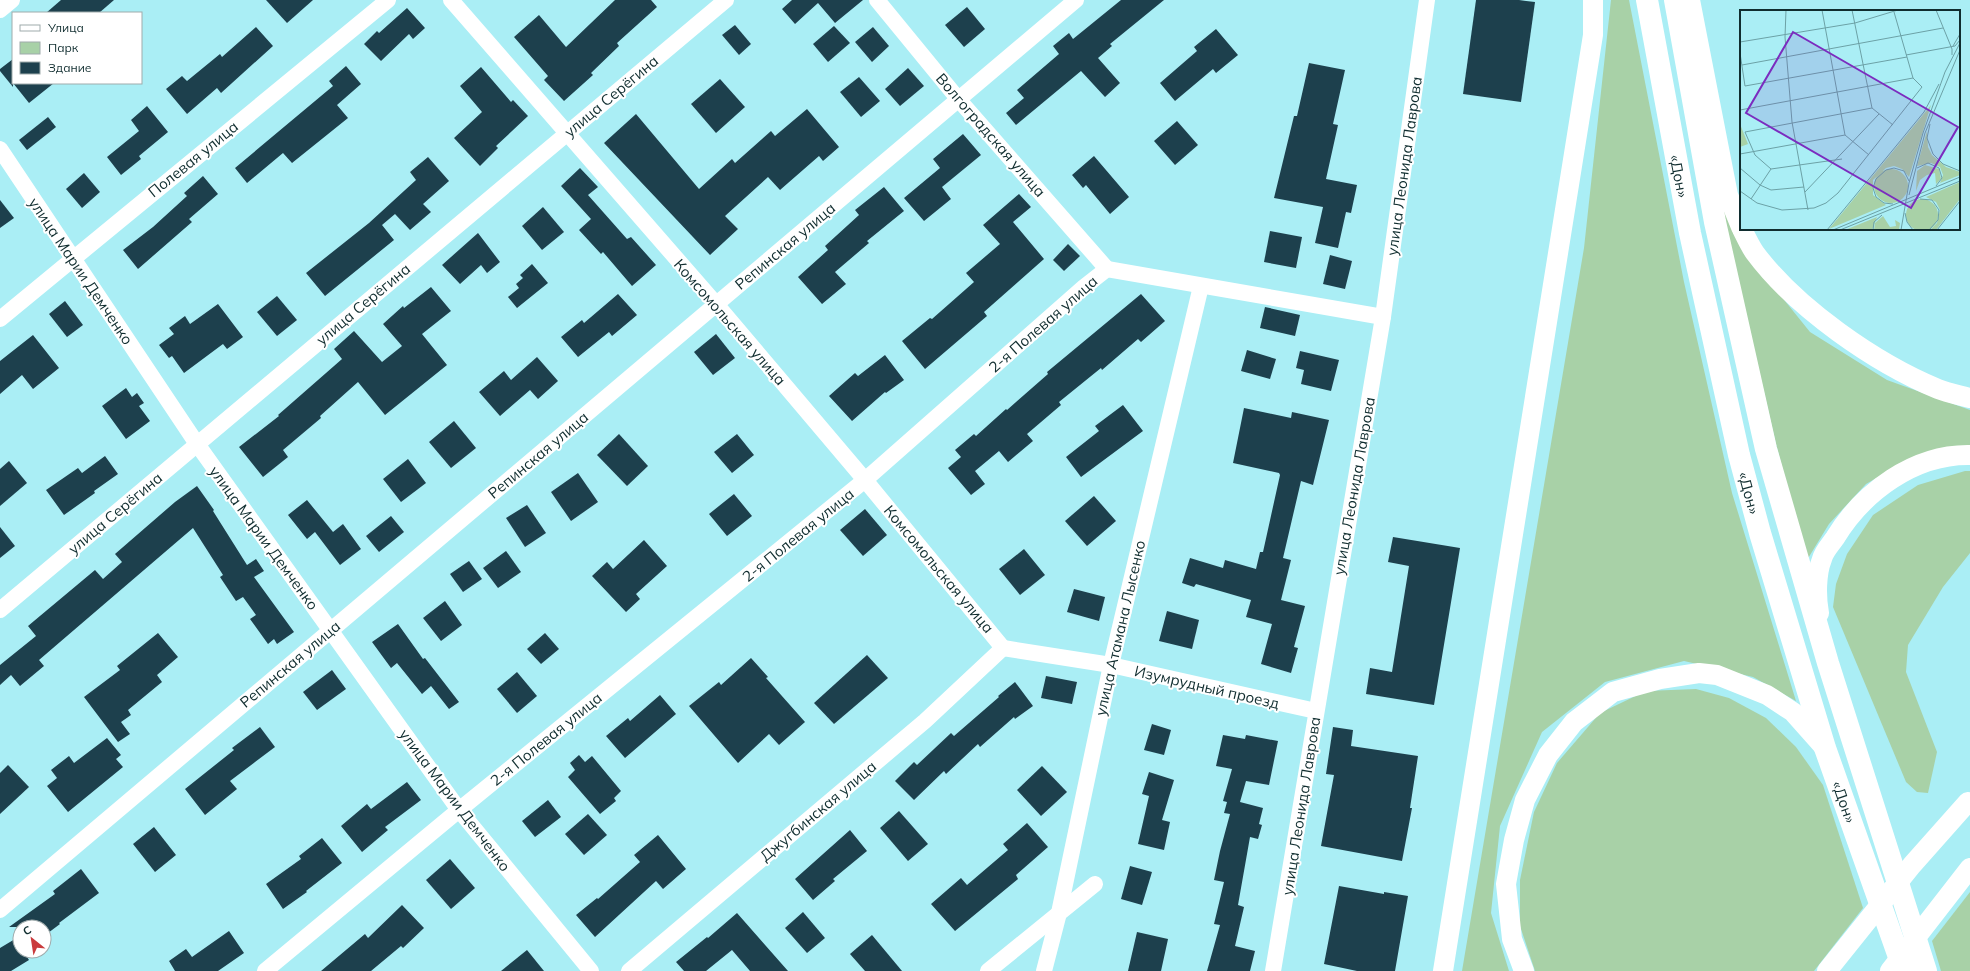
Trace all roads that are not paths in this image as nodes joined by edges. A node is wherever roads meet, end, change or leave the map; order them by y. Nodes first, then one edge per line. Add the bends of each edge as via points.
1 (12, 0) edge
2 (388, 0) edge
3 (451, 0) edge
4 (726, 0) edge
5 (877, 0) edge
6 (1076, 0) edge
7 (1427, 0) edge
8 (1594, 0) edge
9 (1647, 0) edge
10 (1675, 0) edge
11 (1690, 0) edge
12 (0, 10) edge
13 (959, 100) junction
14 (566, 133) junction
15 (0, 149) edge
16 (1740, 223) edge
17 (1743, 230) edge
18 (73, 258) junction
19 (1107, 269) junction
20 (1201, 286) junction
21 (716, 304) junction
22 (1383, 317) junction
23 (0, 319) edge
24 (1970, 398) edge
25 (197, 444) junction
26 (1970, 455) edge
27 (865, 480) junction
28 (0, 610) edge
29 (330, 630) junction
30 (1003, 648) junction
31 (1828, 662) junction
32 (1111, 665) junction
33 (1316, 711) junction
34 (1825, 748) junction
35 (1969, 800) edge
36 (460, 810) junction
37 (1970, 868) edge
38 (1970, 882) edge
39 (1095, 884) dead end
40 (0, 910) edge
41 (1059, 913) junction
42 (265, 971) edge
43 (591, 971) edge
44 (629, 971) edge
45 (988, 971) edge
46 (1044, 971) edge
47 (1273, 971) edge
48 (1443, 971) edge
49 (1524, 971) edge
50 (1827, 971) edge
51 (1838, 971) edge
52 (1890, 971) edge
53 (1900, 971) edge
54 (1904, 971) edge
55 (1926, 971) edge

1 - 12 street
2 - 18 street, Полевая улица
3 - 14 street, Комсомольская улица
4 - 14 street, улица Серёгина
5 - 13 street, Волгоградская улица
6 - 13 street, Репинская улица
7 - 22 street, улица Леонида Лаврова
8 - 48 main road via 1591,42
9 - 34 highway, «Дон» via 1690,233 1739,455
10 - 31 highway, «Дон» via 1715,222 1766,449
11 - 16 main road via 1728,195
13 - 19 street, Волгоградская улица
13 - 21 street, Репинская улица
14 - 21 street, Комсомольская улица
14 - 25 street, улица Серёгина
15 - 18 street, улица Марии Демченко
17 - 24 main road via 1755,253 1790,292 1822,318 1892,366 1938,389
18 - 23 street, Полевая улица
18 - 25 street, улица Марии Демченко
19 - 20 street, 2-я Полевая улица
19 - 27 street, 2-я Полевая улица
20 - 22 street, 2-я Полевая улица
20 - 32 street, улица Атамана Лысенко
21 - 27 street, Комсомольская улица
21 - 29 street, Репинская улица
22 - 33 street, улица Леонида Лаврова
25 - 28 street, улица Серёгина
25 - 29 street, улица Марии Демченко
26 - 31 main road via 1951,455 1891,479 1864,500 1842,526 1822,558 1816,596
27 - 30 street, Комсомольская улица
27 - 36 street, 2-я Полевая улица
29 - 36 street, улица Марии Демченко
29 - 40 street, Репинская улица
30 - 32 street, Изумрудный проезд
30 - 44 street, Джугбинская улица via 925,720
31 - 55 highway, «Дон»
32 - 33 street, Изумрудный проезд
32 - 41 street, улица Атамана Лысенко
33 - 47 street, улица Леонида Лаврова
34 - 49 main road via 1793,712 1774,699 1744,684 1717,675 1699,673 1660,679 1613,692 1574,722 1548,755 1525,800 1506,884 1512,940
34 - 54 highway, «Дон»
35 - 50 main road via 1912,865
35 - 51 main road
36 - 42 street, 2-я Полевая улица
36 - 43 street, улица Марии Демченко
37 - 52 main road
38 - 53 main road
39 - 41 street
41 - 45 street
41 - 46 street, улица Атамана Лысенко

